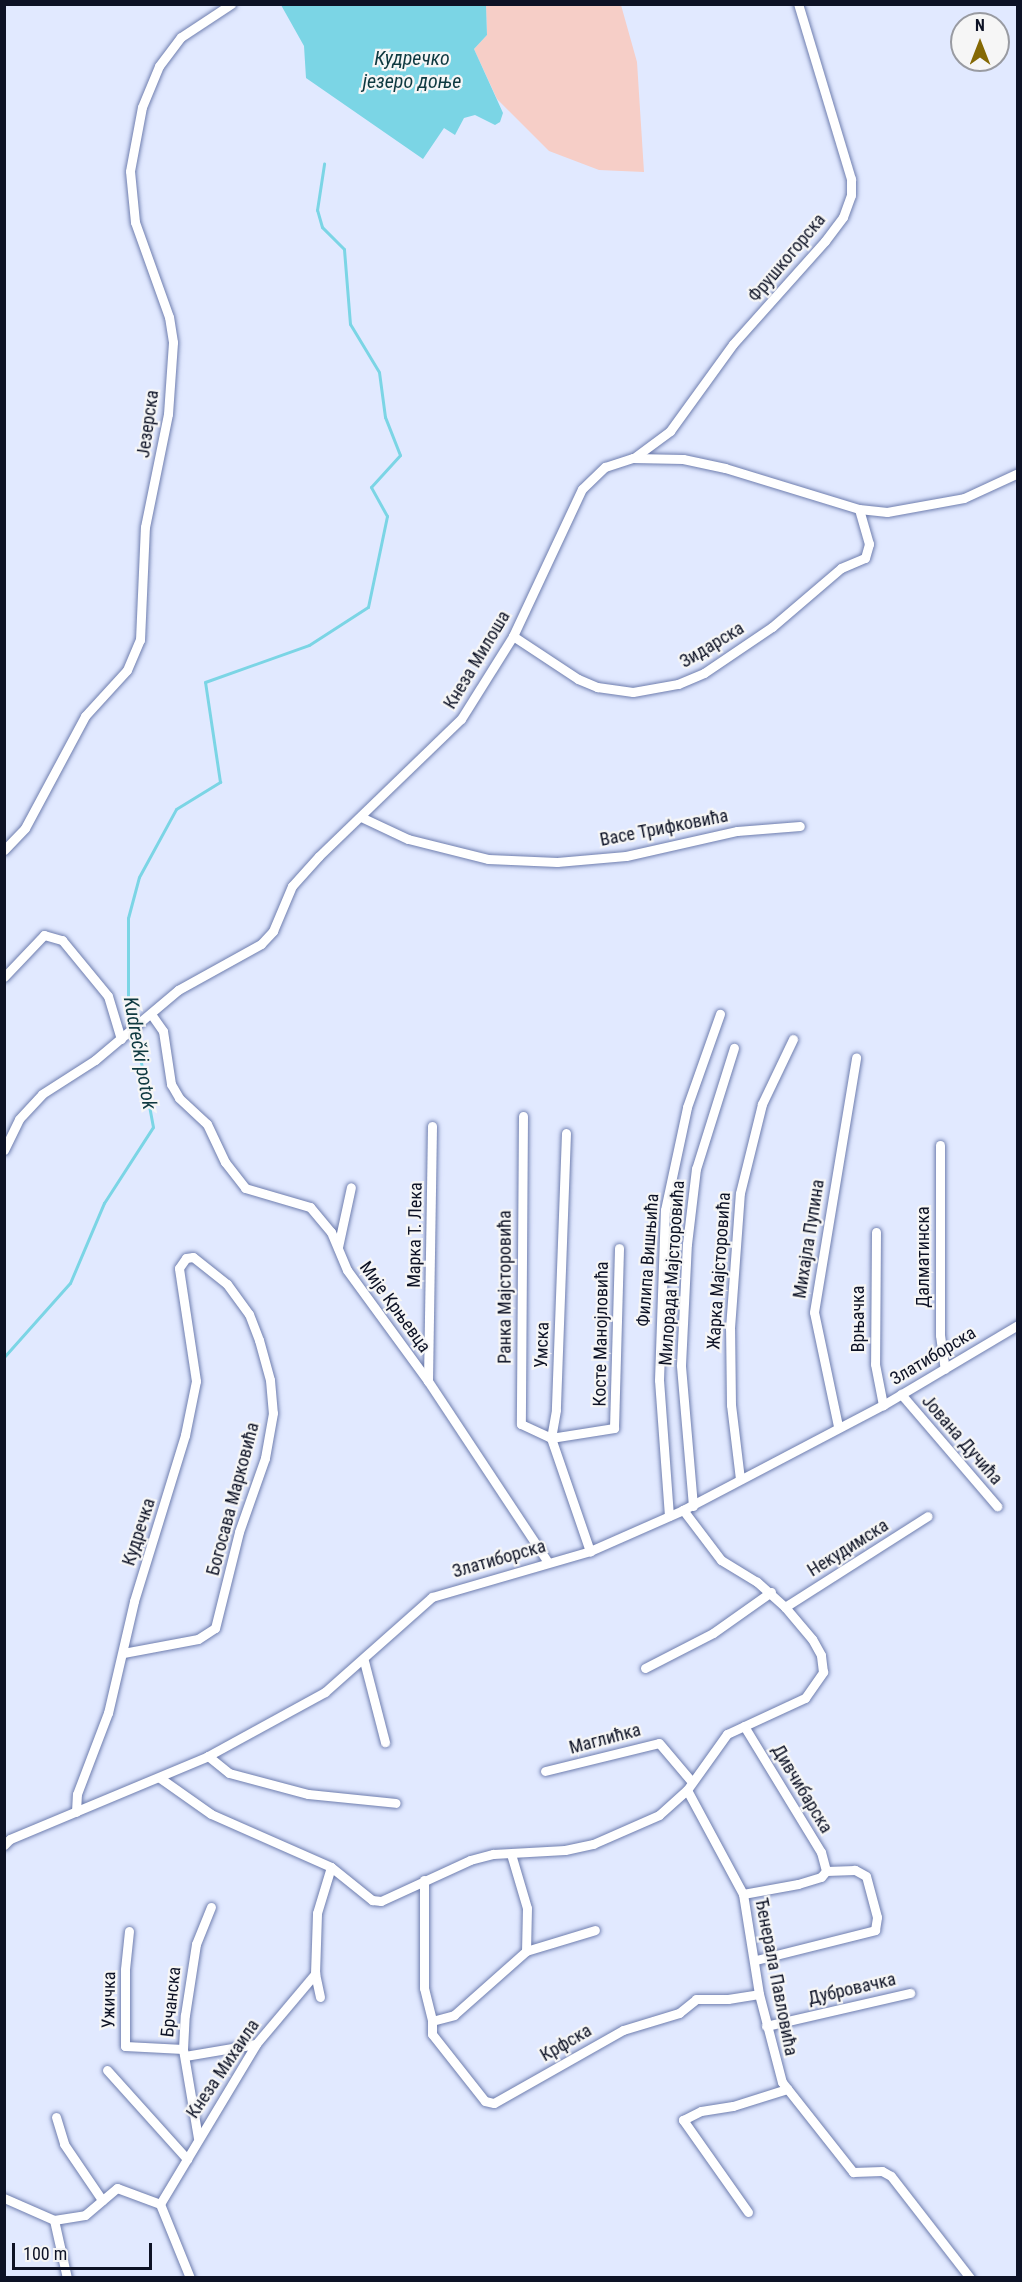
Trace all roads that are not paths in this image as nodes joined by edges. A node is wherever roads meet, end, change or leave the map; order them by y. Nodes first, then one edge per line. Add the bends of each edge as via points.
1 (231, 4) edge
2 (798, 4) edge
3 (633, 458) junction
4 (1017, 473) edge
5 (859, 509) junction
6 (513, 636) junction
7 (361, 817) junction
8 (800, 826) dead end
9 (4, 850) edge
10 (4, 977) edge
11 (151, 1014) junction
12 (720, 1014) dead end
13 (121, 1039) junction
14 (793, 1039) dead end
15 (734, 1048) dead end
16 (856, 1057) dead end
17 (523, 1116) dead end
18 (432, 1126) dead end
19 (566, 1133) dead end
20 (940, 1144) dead end
21 (4, 1150) edge
22 (351, 1186) dead end
23 (876, 1232) dead end
24 (338, 1246) junction
25 (619, 1248) dead end
26 (186, 1258) joint
27 (1017, 1325) edge
28 (945, 1369) junction
29 (428, 1381) junction
30 (901, 1394) junction
31 (883, 1404) junction
32 (838, 1426) junction
33 (551, 1438) junction
34 (741, 1479) junction
35 (693, 1506) junction
36 (997, 1506) dead end
37 (683, 1510) junction
38 (669, 1516) junction
39 (928, 1516) dead end
40 (590, 1551) junction
41 (548, 1561) junction
42 (771, 1593) junction
43 (785, 1607) junction
44 (123, 1653) junction
45 (364, 1661) junction
46 (645, 1668) dead end
47 (744, 1726) junction
48 (385, 1742) dead end
49 (208, 1756) junction
50 (545, 1771) dead end
51 (160, 1778) junction
52 (689, 1786) junction
53 (396, 1803) dead end
54 (76, 1812) junction
55 (4, 1845) edge
56 (511, 1854) junction
57 (331, 1867) junction
58 (826, 1871) junction
59 (424, 1880) junction
60 (743, 1894) junction
61 (211, 1907) dead end
62 (595, 1930) dead end
63 (129, 1931) dead end
64 (526, 1952) junction
65 (756, 1960) junction
66 (315, 1974) junction
67 (910, 1993) dead end
68 (759, 1994) junction
69 (320, 1997) dead end
70 (432, 2021) junction
71 (766, 2026) junction
72 (256, 2044) junction
73 (184, 2053) junction
74 (107, 2070) dead end
75 (788, 2089) junction
76 (56, 2116) dead end
77 (198, 2138) junction
78 (187, 2159) junction
79 (4, 2198) edge
80 (102, 2200) junction
81 (160, 2204) junction
82 (747, 2212) dead end
83 (54, 2220) junction
84 (67, 2277) edge
85 (189, 2277) edge
86 (970, 2277) edge

1 - 9 street, Језерска via 181,37 159,66 142,107 130,171 135,222 169,317 173,342 168,414 145,526 140,640 127,670 85,716 25,828
2 - 3 street, Фрушкогорска via 851,179 847,206 825,240 733,344 670,431
3 - 5 street, Кнеза Милоша via 683,459 725,468
3 - 6 street, Кнеза Милоша via 604,467 582,489
4 - 5 street, Кнеза Милоша via 964,498 937,505 887,512
5 - 6 street, Зидарска via 869,544 865,558 841,568 772,627 704,673 678,684 633,692 597,687 578,679
6 - 7 street, Кнеза Милоша via 461,719
7 - 8 street, Васе Трифковића via 408,839 488,859 557,862 626,856 737,831
7 - 11 street, Кнеза Милоша via 292,886 273,931 261,944 178,990
10 - 13 street via 44,935 62,939 108,996
11 - 13 street, Кнеза Милоша
11 - 24 street, Мије Крњевца via 163,1031 171,1084 179,1098 207,1124 225,1162 245,1188 310,1207
12 - 38 street, Филипа Вишњића via 676,1147 665,1210 659,1380
13 - 21 street, Кнеза Милоша via 42,1094 19,1119
14 - 34 street, Жарка Мајсторовића via 762,1104 740,1193 730,1328 731,1405
15 - 35 street, Милорада Мајсторовића via 699,1160 687,1244 681,1365
16 - 32 street, Михајла Пупина via 814,1312
17 - 33 street, Ранка Мајсторовића via 521,1424
18 - 29 street, Марка Т. Лека
19 - 33 street, Умска via 556,1410
20 - 28 street, Далматинска via 940,1335
22 - 24 street
23 - 31 street, Врњачка via 875,1364
24 - 29 street, Мије Крњевца via 347,1270
25 - 33 street, Косте Манојловића via 614,1428
26 - 44 street, Кудречка via 179,1268 196,1381 185,1436 134,1600
26 - 44 street, Богосава Марковића via 193,1257 228,1284 249,1314 270,1380 273,1413 265,1458 239,1532 215,1628 207,1636
27 - 28 street, Златиборска
28 - 30 street, Златиборска
29 - 41 street, Мије Крњевца
30 - 31 street, Златиборска
30 - 36 street, Јована Дучића
31 - 32 street, Златиборска
32 - 34 street, Златиборска
33 - 40 street, Умска
34 - 35 street, Златиборска
35 - 37 street, Златиборска
37 - 38 street, Златиборска
37 - 42 street via 721,1560
38 - 40 street, Златиборска
39 - 43 street, Некудимска
40 - 41 street, Златиборска
41 - 45 street, Златиборска via 432,1598
42 - 43 street
42 - 46 street via 713,1633
43 - 47 street via 817,1647 823,1672 804,1698
44 - 54 street, Кудречка via 108,1713 77,1794
45 - 48 street
45 - 49 street, Златиборска via 325,1692
47 - 52 street via 727,1734
47 - 58 street, Дивчибарска via 821,1852
49 - 51 street, Златиборска
49 - 53 street via 230,1773 308,1794
50 - 52 street, Маглићка via 659,1743
51 - 54 street, Златиборска
51 - 57 street via 211,1814
52 - 56 street via 659,1815 592,1844
52 - 60 street, Ђенерала Павловића
54 - 55 street, Златиборска
56 - 59 street via 471,1860
56 - 64 street via 527,1908
57 - 59 street via 372,1900 381,1901
57 - 66 street via 318,1913
58 - 60 street via 821,1877 798,1884
58 - 65 street via 855,1870 867,1878 877,1920 872,1933
59 - 70 street, Крфска via 424,1988
60 - 65 street, Ђенерала Павловића
61 - 73 street, Брчанска via 188,1977
62 - 64 street
63 - 73 street, Ужичка via 124,1970 125,2046
64 - 70 street via 454,2015
65 - 68 street, Ђенерала Павловића
66 - 69 street
66 - 72 street, Кнеза Михаила
67 - 71 street, Дубровачка
68 - 70 street, Крфска via 696,1999 679,2013 623,2030 494,2103 485,2101 432,2034
68 - 71 street, Ђенерала Павловића
71 - 75 street, Ђенерала Павловића
72 - 73 street
72 - 77 street, Кнеза Михаила
73 - 77 street, Брчанска
74 - 78 street
75 - 82 street via 701,2111 682,2120
75 - 86 street, Ђенерала Павловића via 853,2172 882,2171 891,2176
76 - 80 street via 64,2144
77 - 78 street, Кнеза Михаила
78 - 81 street, Кнеза Михаила
79 - 83 street
80 - 81 street via 117,2188
80 - 83 street via 85,2215
81 - 85 street
83 - 84 street

